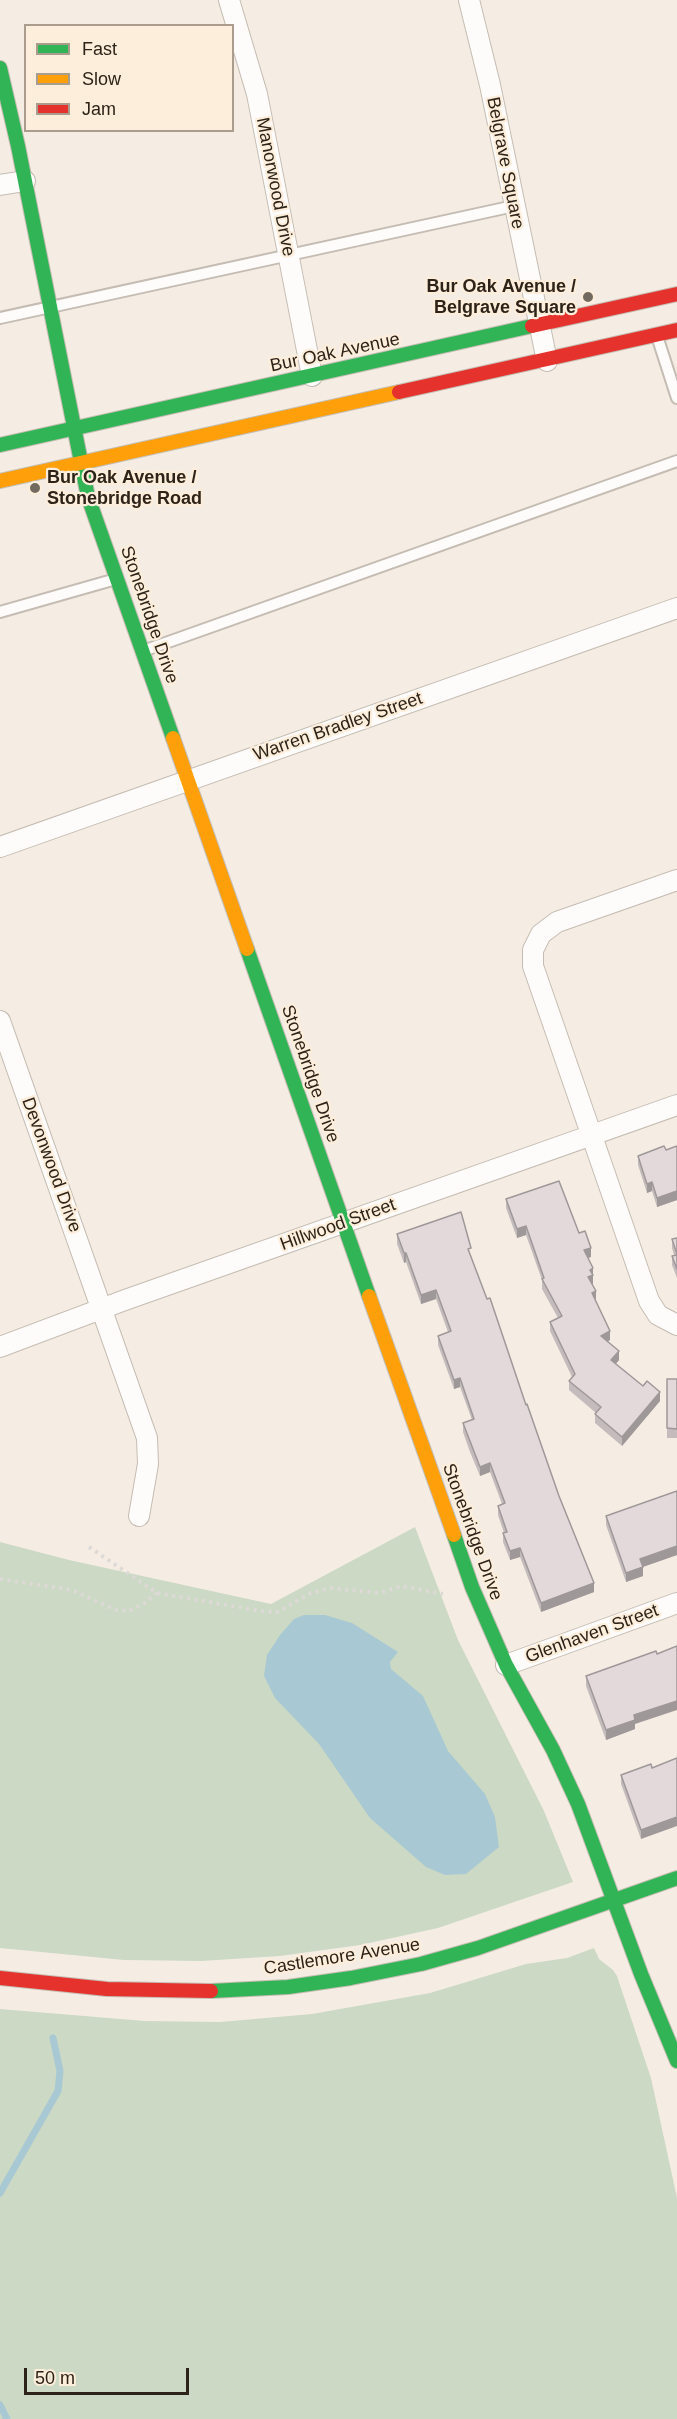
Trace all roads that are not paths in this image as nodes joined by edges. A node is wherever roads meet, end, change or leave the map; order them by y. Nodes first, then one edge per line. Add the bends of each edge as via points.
1 (229, 0) edge
2 (469, 0) edge
3 (0, 68) edge
4 (25, 181) junction
5 (0, 185) edge
6 (513, 206) junction
7 (289, 255) junction
8 (677, 294) edge
9 (51, 308) junction
10 (0, 318) edge
11 (539, 327) junction
12 (677, 330) edge
13 (657, 336) junction
14 (546, 361) junction
15 (312, 376) junction
16 (677, 398) edge
17 (75, 429) junction
18 (0, 446) edge
19 (677, 461) edge
20 (81, 463) junction
21 (0, 481) edge
22 (117, 579) junction
23 (677, 608) edge
24 (0, 612) edge
25 (142, 651) junction
26 (188, 780) junction
27 (0, 847) edge
28 (677, 880) edge
29 (0, 1021) edge
30 (677, 1105) edge
31 (591, 1136) junction
32 (343, 1223) junction
33 (102, 1309) junction
34 (677, 1325) edge
35 (0, 1347) edge
36 (139, 1516) dead end
37 (677, 1604) edge
38 (506, 1665) junction
39 (677, 1878) edge
40 (614, 1900) junction
41 (0, 1978) edge
42 (677, 2061) edge

1 - 7 street, Manorwood Drive via 257,94
2 - 6 street, Belgrave Square
3 - 4 street, Stonebridge Drive
4 - 5 street
4 - 9 street, Stonebridge Drive
6 - 7 lane
6 - 11 street, Belgrave Square
7 - 9 lane
7 - 15 street, Manorwood Drive
8 - 11 street, Bur Oak Avenue
9 - 10 lane
9 - 17 street, Stonebridge Drive
11 - 14 street, Belgrave Square
11 - 15 street, Bur Oak Avenue
12 - 13 street
13 - 14 street
13 - 16 lane
14 - 20 street
15 - 17 street, Bur Oak Avenue
17 - 18 street, Bur Oak Avenue
17 - 20 street, Stonebridge Drive
19 - 25 lane
20 - 21 street
20 - 22 street, Stonebridge Drive via 88,497
22 - 24 lane
22 - 25 street, Stonebridge Drive
23 - 26 street, Warren Bradley Street
25 - 26 street, Stonebridge Drive
26 - 27 street, Warren Bradley Street
26 - 32 street, Stonebridge Drive
28 - 31 street via 557,922 541,934 533,950 536,979
29 - 33 street, Devonwood Drive
30 - 31 street, Hillwood Street
31 - 32 street, Hillwood Street
31 - 34 street via 650,1301 658,1315
32 - 33 street, Hillwood Street
32 - 38 street, Stonebridge Drive via 471,1587
33 - 35 street, Hillwood Street
33 - 36 street, Devonwood Drive via 147,1438 148,1464
37 - 38 street, Glenhaven Street
38 - 40 street, Stonebridge Drive via 578,1804
39 - 40 street, Castlemore Avenue
40 - 41 street, Castlemore Avenue via 450,1956 389,1971 288,1987 157,1991
40 - 42 street, Stonebridge Drive

